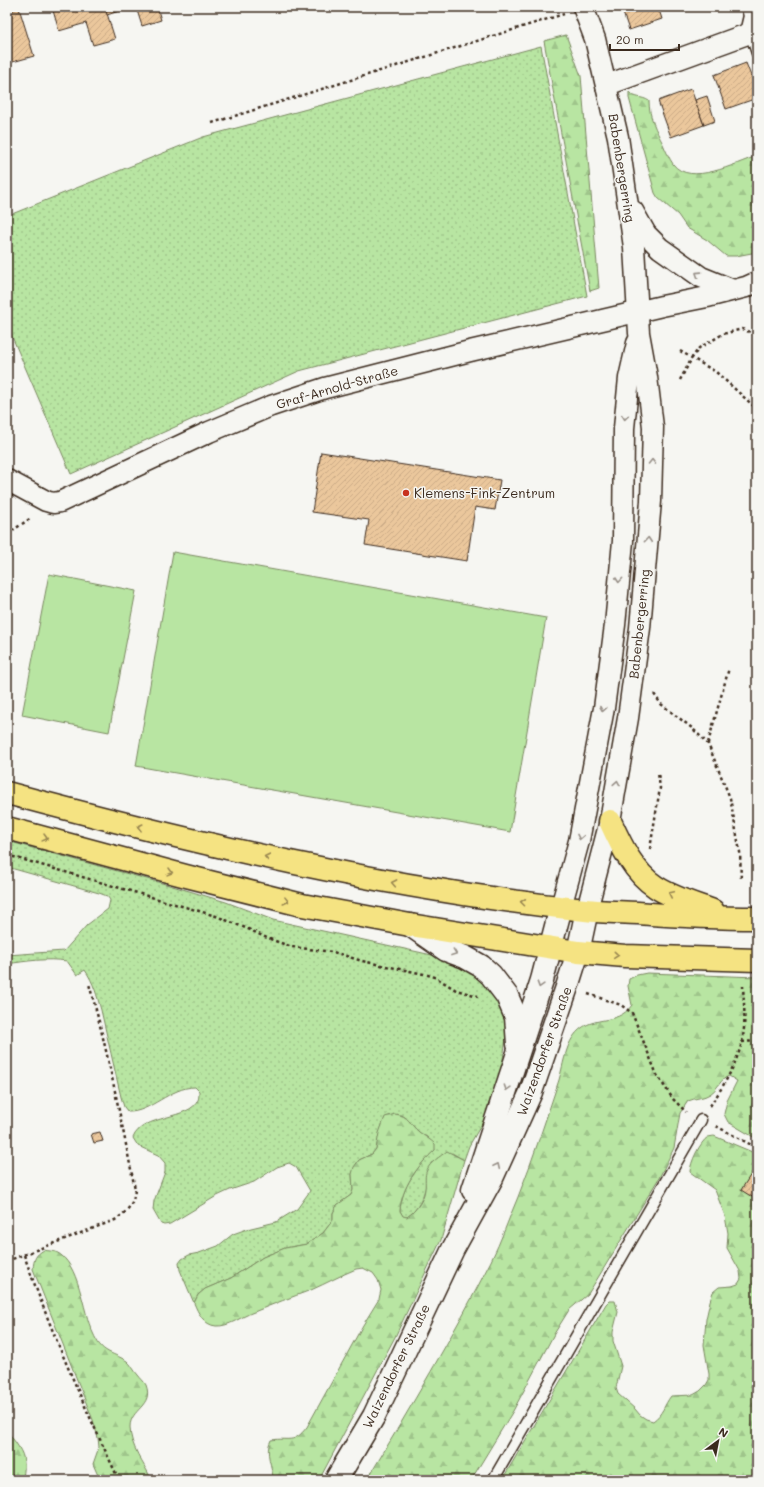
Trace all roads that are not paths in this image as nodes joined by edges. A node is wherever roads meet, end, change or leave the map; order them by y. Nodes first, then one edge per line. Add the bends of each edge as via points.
1 (752, 7) edge
2 (583, 8) edge
3 (750, 33) junction
4 (757, 53) edge
5 (607, 85) junction
6 (628, 202) junction
7 (757, 282) edge
8 (733, 290) junction
9 (638, 311) junction
10 (639, 333) junction
11 (7, 480) edge
12 (7, 793) edge
13 (610, 821) junction
14 (7, 828) edge
15 (561, 907) junction
16 (587, 910) junction
17 (733, 918) junction
18 (757, 918) edge
19 (410, 925) junction
20 (550, 947) junction
21 (578, 952) junction
22 (757, 960) edge
23 (519, 1051) junction
24 (701, 1120) road end
25 (453, 1250) junction
26 (336, 1480) edge
27 (493, 1480) edge

1 - 3 street via 754,16
2 - 5 street, Babenbergerring via 595,39
3 - 4 lane
3 - 5 street
5 - 6 street, Babenbergerring
8 -> 6 street via 701,277 660,248 646,234
6 - 9 street, Babenbergerring
7 - 8 street, Graf-Arnold-Straße
8 - 9 street, Graf-Arnold-Straße
9 - 10 street, Babenbergerring
9 - 11 street, Graf-Arnold-Straße via 325,388 271,406 209,432 66,500 46,502
13 -> 10 street, Babenbergerring via 640,628 651,501 653,427
10 -> 15 street, Babenbergerring via 629,378 624,428 623,541 604,708 579,841
15 -> 12 main road via 495,899 309,867 84,814
13 - 16 street, Babenbergerring
17 -> 13 main road via 672,896 655,887 627,856
14 -> 19 main road via 302,905
15 - 16 main road
15 - 20 main road, Waizendorfer Straße
16 - 17 main road
16 - 21 main road, Waizendorfer Straße
17 - 18 main road
19 - 20 main road
19 -> 23 main road via 446,950 465,957 491,975 507,996 516,1018
20 - 21 main road
20 -> 23 main road, Waizendorfer Straße
21 -> 22 main road
25 -> 21 main road, Waizendorfer Straße via 492,1178 531,1092
23 -> 25 main road, Waizendorfer Straße
24 - 27 lane
25 - 26 main road, Waizendorfer Straße via 374,1416

